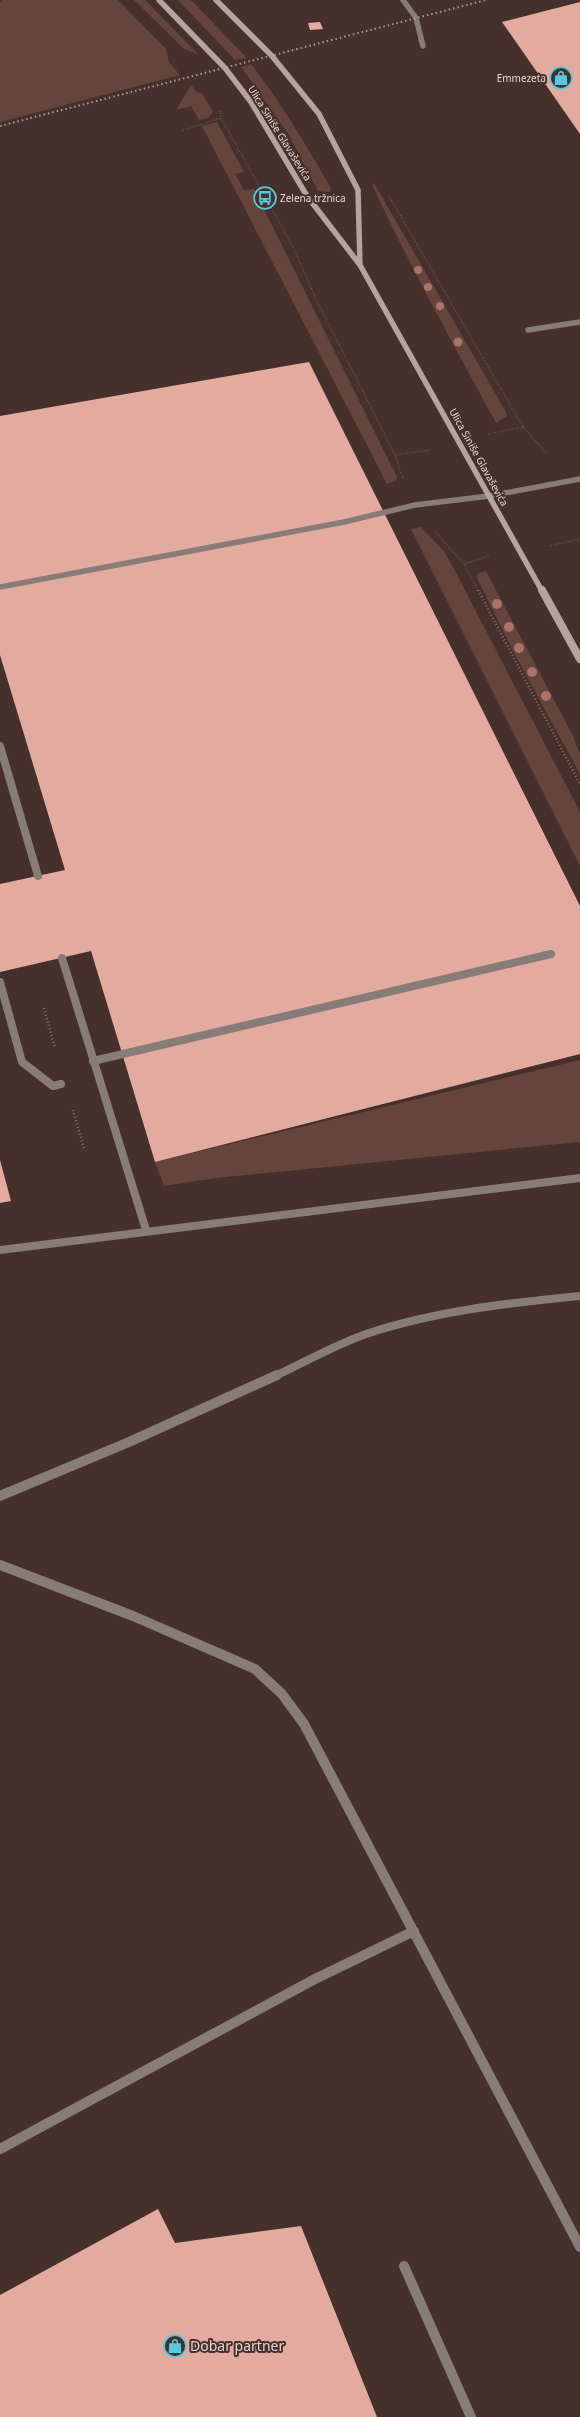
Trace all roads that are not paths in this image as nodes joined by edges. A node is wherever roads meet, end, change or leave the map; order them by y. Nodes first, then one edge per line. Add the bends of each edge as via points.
1 (159, 0) edge
2 (216, 0) edge
3 (403, 0) edge
4 (423, 46) dead end
5 (360, 265) junction
6 (580, 322) edge
7 (528, 330) dead end
8 (580, 479) edge
9 (489, 496) junction
10 (0, 587) edge
11 (580, 659) edge
12 (0, 746) edge
13 (38, 876) dead end
14 (551, 954) dead end
15 (62, 958) dead end
16 (0, 982) edge
17 (93, 1061) junction
18 (61, 1084) dead end
19 (580, 1178) edge
20 (146, 1230) junction
21 (0, 1250) edge
22 (580, 1296) edge
23 (0, 1496) edge
24 (0, 1565) edge
25 (414, 1931) junction
26 (0, 2149) edge
27 (580, 2247) edge
28 (404, 2266) dead end
29 (471, 2417) edge

1 - 5 street, Ulica Siniše Glavaševića via 222,65 251,102 307,196
2 - 5 street, Ulica Siniše Glavaševića via 272,56 319,114 358,190
3 - 4 lane via 416,18
5 - 9 street, Ulica Siniše Glavaševića
6 - 7 lane
8 - 9 lane
9 - 10 lane via 415,505 344,522
9 - 11 street, Ulica Siniše Glavaševića
12 - 13 lane
14 - 17 lane
15 - 17 lane
16 - 18 lane via 22,1062 53,1086
17 - 20 lane
19 - 20 lane
20 - 21 lane
22 - 23 lane via 443,1313 364,1335 129,1442
24 - 25 lane via 133,1616 255,1669 271,1682 290,1702 304,1724
25 - 26 lane via 315,1979
25 - 27 lane
28 - 29 lane

